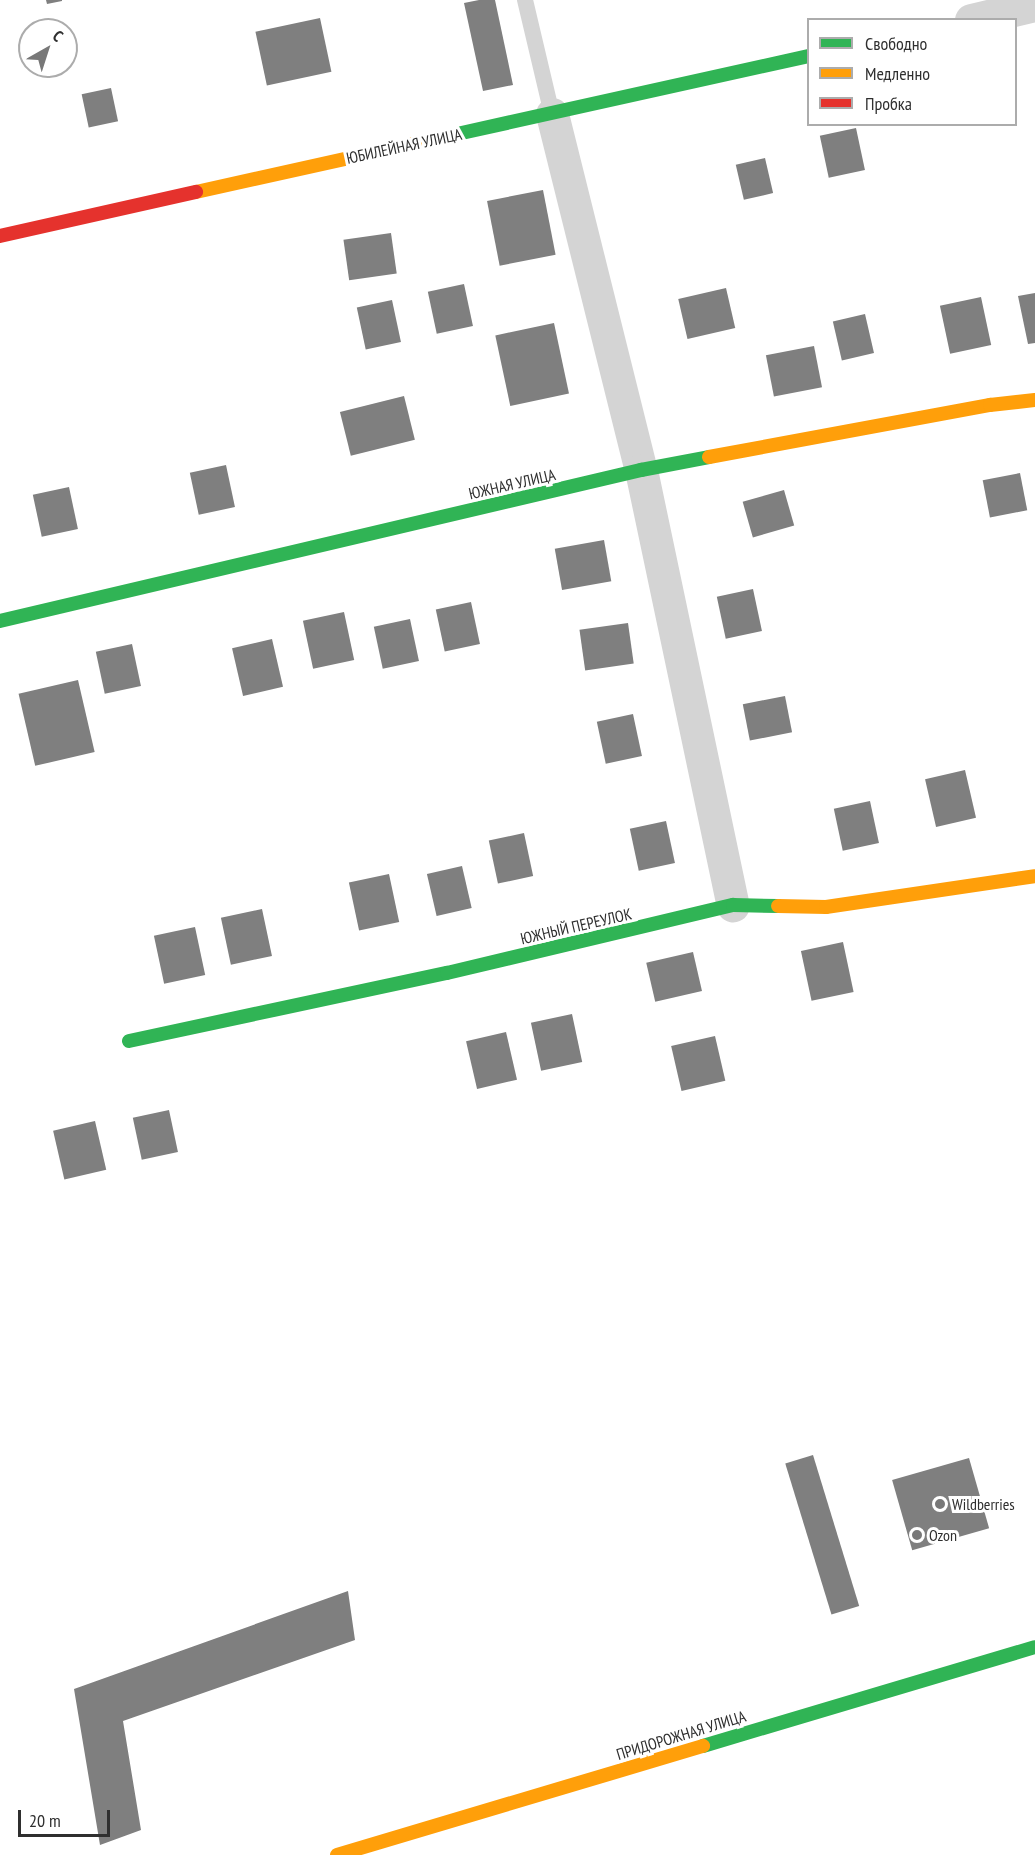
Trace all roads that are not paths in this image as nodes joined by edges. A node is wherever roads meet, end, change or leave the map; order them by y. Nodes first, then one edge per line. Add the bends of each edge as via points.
1 (525, 0) edge
2 (1035, 5) edge
3 (980, 18) edge
4 (807, 56) edge
5 (552, 114) junction
6 (0, 236) edge
7 (1035, 400) edge
8 (641, 470) junction
9 (0, 621) edge
10 (1035, 876) edge
11 (734, 905) junction
12 (129, 1041) dead end
13 (1035, 1647) edge
14 (337, 1855) edge

1 - 5 lane
2 - 3 street
4 - 5 street, ЮБИЛЕЙНАЯ УЛИЦА
5 - 6 street, ЮБИЛЕЙНАЯ УЛИЦА
5 - 8 street
7 - 8 street, ЮЖНАЯ УЛИЦА
8 - 9 street, ЮЖНАЯ УЛИЦА
8 - 11 street
10 - 11 street, ЮЖНЫЙ ПЕРЕУЛОК via 826,906
11 - 12 street, ЮЖНЫЙ ПЕРЕУЛОК via 447,973
13 - 14 street, ПРИДОРОЖНАЯ УЛИЦА

